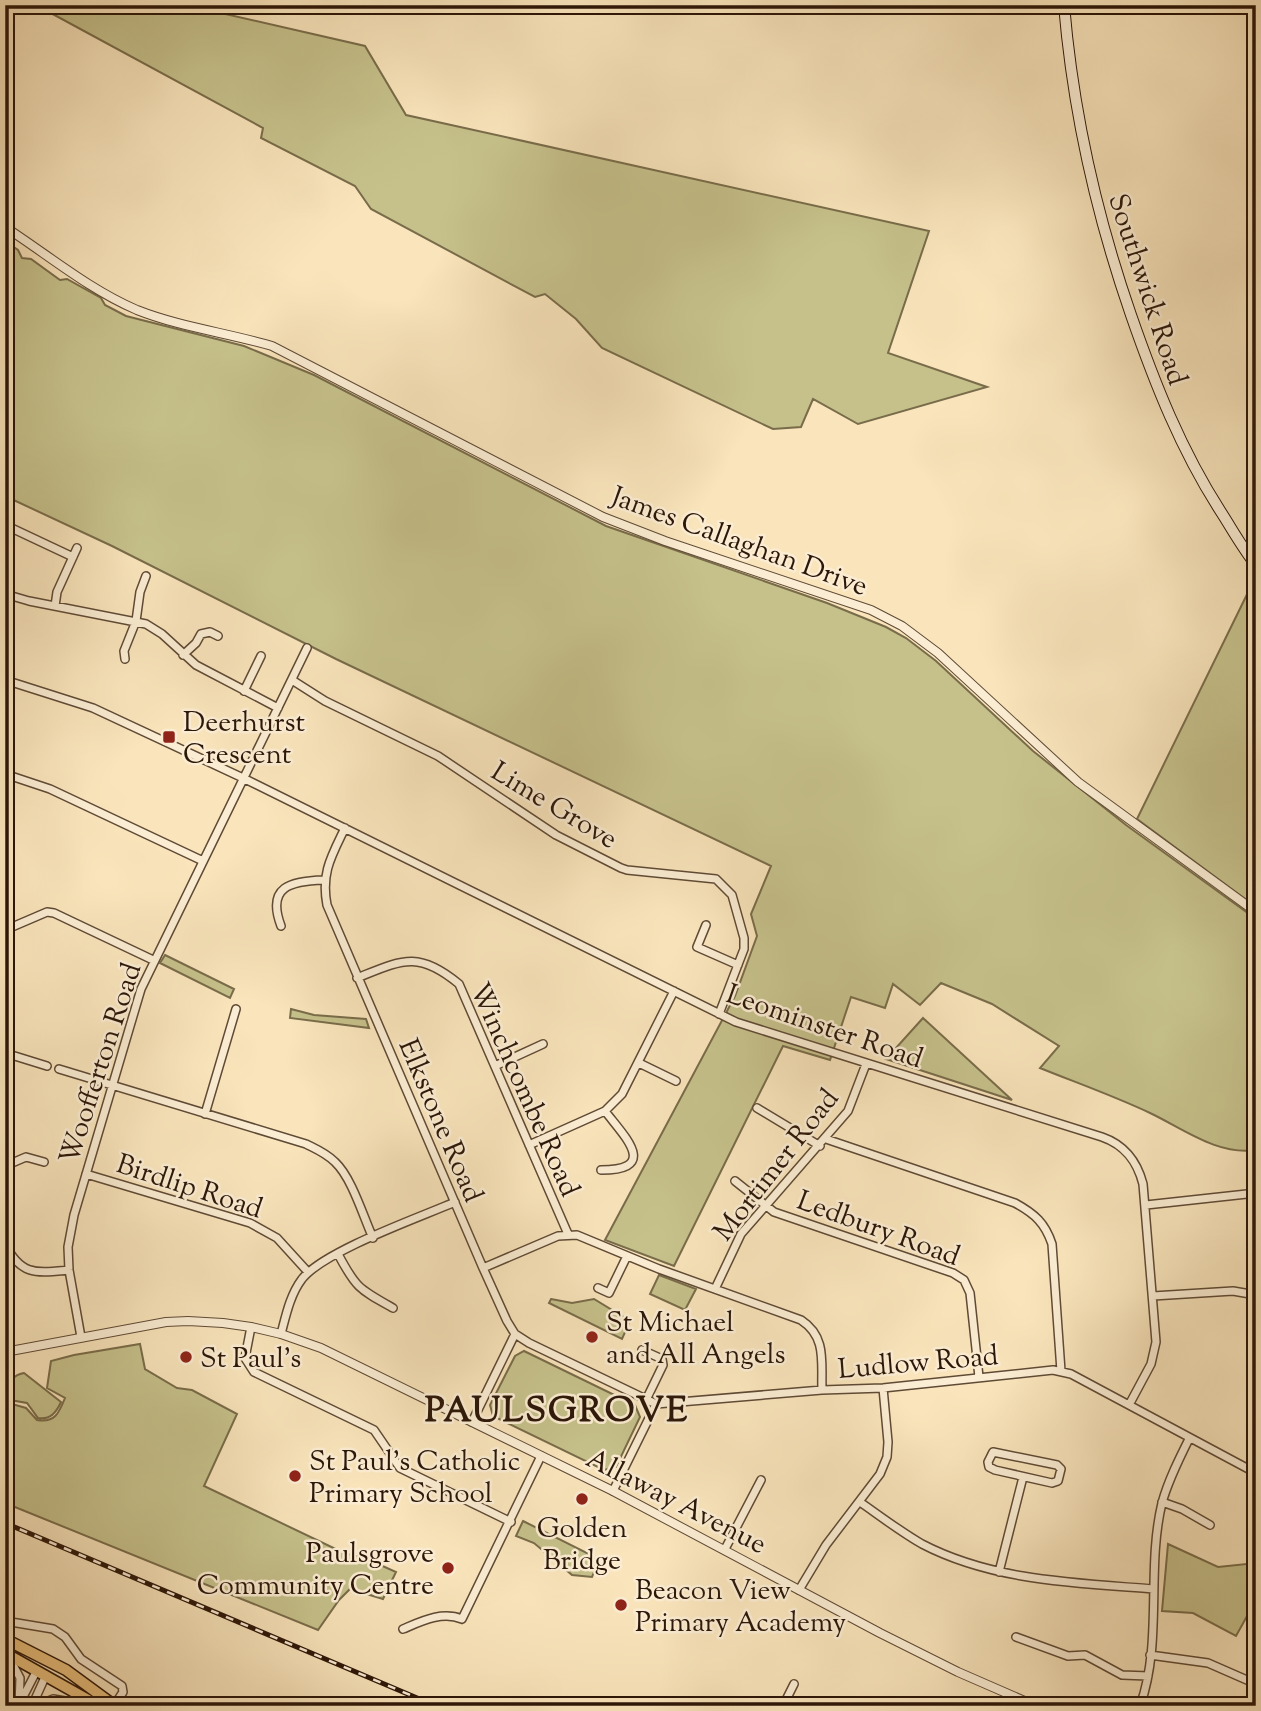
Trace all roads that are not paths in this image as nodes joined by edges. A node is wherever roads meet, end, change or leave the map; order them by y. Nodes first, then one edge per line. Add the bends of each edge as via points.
1 (1064, 5) edge
2 (5, 227) edge
3 (5, 524) edge
4 (77, 548) dead end
5 (73, 557) junction
6 (1256, 565) edge
7 (146, 576) dead end
8 (5, 594) edge
9 (55, 606) junction
10 (136, 621) junction
11 (218, 636) dead end
12 (307, 648) dead end
13 (183, 655) junction
14 (261, 656) dead end
15 (125, 659) dead end
16 (5, 680) edge
17 (292, 680) junction
18 (244, 691) junction
19 (278, 708) junction
20 (5, 775) edge
21 (243, 778) junction
22 (345, 828) junction
23 (203, 861) junction
24 (324, 880) junction
25 (1256, 912) edge
26 (706, 925) dead end
27 (281, 926) dead end
28 (5, 930) edge
29 (153, 961) junction
30 (738, 965) junction
31 (358, 978) junction
32 (674, 991) junction
33 (236, 1009) dead end
34 (719, 1014) junction
35 (543, 1044) dead end
36 (5, 1054) edge
37 (639, 1063) junction
38 (866, 1064) junction
39 (47, 1066) dead end
40 (495, 1066) junction
41 (59, 1069) dead end
42 (676, 1081) dead end
43 (112, 1086) junction
44 (757, 1108) dead end
45 (605, 1111) junction
46 (205, 1114) junction
47 (826, 1139) junction
48 (529, 1145) junction
49 (820, 1146) junction
50 (44, 1162) dead end
51 (5, 1166) edge
52 (601, 1170) dead end
53 (86, 1174) junction
54 (735, 1181) dead end
55 (1256, 1194) edge
56 (455, 1202) junction
57 (768, 1205) junction
58 (1146, 1205) junction
59 (568, 1234) junction
60 (373, 1238) junction
61 (5, 1244) edge
62 (338, 1254) junction
63 (627, 1256) junction
64 (483, 1268) junction
65 (69, 1270) junction
66 (309, 1272) junction
67 (598, 1287) dead end
68 (715, 1289) junction
69 (1256, 1295) edge
70 (1153, 1296) junction
71 (393, 1308) dead end
72 (251, 1327) junction
73 (281, 1334) junction
74 (515, 1334) junction
75 (81, 1337) junction
76 (642, 1350) dead end
77 (5, 1352) edge
78 (1061, 1371) junction
79 (979, 1377) junction
80 (883, 1388) junction
81 (822, 1390) junction
82 (646, 1399) junction
83 (656, 1404) junction
84 (1129, 1405) junction
85 (472, 1422) junction
86 (1189, 1439) junction
87 (541, 1456) junction
88 (1255, 1471) edge
89 (1023, 1477) junction
90 (761, 1479) dead end
91 (613, 1491) junction
92 (860, 1502) junction
93 (1162, 1502) junction
94 (511, 1522) junction
95 (1210, 1525) dead end
96 (725, 1549) junction
97 (999, 1572) junction
98 (1153, 1588) junction
99 (799, 1590) junction
100 (5, 1621) edge
101 (403, 1629) dead end
102 (1016, 1636) dead end
103 (5, 1639) edge
104 (5, 1644) edge
105 (5, 1653) edge
106 (1150, 1655) junction
107 (57, 1665) junction
108 (42, 1670) junction
109 (1148, 1676) junction
110 (794, 1684) dead end
111 (1256, 1684) edge
112 (114, 1705) edge
113 (19, 1706) edge
114 (34, 1706) edge
115 (93, 1706) edge
116 (99, 1706) edge
117 (783, 1706) edge
118 (1036, 1706) edge
119 (1140, 1706) edge

1 - 6 main road, Southwick Road via 1070,73 1092,187 1154,384 1189,458
2 - 25 street, James Callaghan Drive via 123,303 164,319 272,346 624,527 887,618 938,653 1078,782
3 - 5 street
4 - 5 street
5 - 9 street
7 - 10 street
8 - 9 street
9 - 10 street
10 - 13 street via 162,634
10 - 15 street
11 - 13 street via 201,634
12 - 17 street, Woofferton Road
13 - 18 street
14 - 18 street
16 - 21 street via 93,708
17 - 19 street, Woofferton Road
17 - 30 street, Lime Grove via 438,756 556,835 621,868 716,880 732,895 736,908 744,939
18 - 19 street
19 - 21 street, Woofferton Road
20 - 23 street via 50,789
21 - 22 street, Leominster Road
21 - 23 street, Woofferton Road
22 - 24 street
22 - 32 street, Leominster Road
23 - 29 street, Woofferton Road
24 - 27 street via 293,883 282,891 275,912
24 - 31 street, Elkstone Road via 327,905
26 - 30 street via 696,947
28 - 29 street via 54,913
29 - 43 street, Woofferton Road
30 - 34 street, Lime Grove
31 - 40 street, Winchcombe Road via 401,961 421,961 442,970 459,984
31 - 56 street, Elkstone Road
32 - 34 street, Leominster Road
32 - 37 street
33 - 46 street
34 - 38 street, Leominster Road
35 - 40 street
36 - 39 street
37 - 42 street
37 - 45 street via 622,1094
38 - 47 street, Mortimer Road via 848,1111
38 - 58 street, Leominster Road via 1108,1139 1124,1149 1136,1165
40 - 48 street, Winchcombe Road
41 - 43 street
43 - 46 street
43 - 53 street, Woofferton Road
44 - 49 street
45 - 48 street
45 - 52 street via 634,1157 621,1169
46 - 60 street via 325,1154 345,1175
47 - 49 street, Mortimer Road
47 - 78 street via 1015,1203 1040,1220 1052,1244
48 - 59 street, Winchcombe Road
49 - 57 street, Mortimer Road
50 - 51 street via 26,1157
53 - 65 street, Woofferton Road via 68,1247
53 - 66 street, Birdlip Road via 250,1223 276,1238
54 - 57 street
55 - 58 street
56 - 60 street
56 - 64 street, Elkstone Road
57 - 68 street, Mortimer Road via 741,1234
57 - 79 street, Ledbury Road via 774,1212 964,1280 970,1293
58 - 70 street, Leominster Road
59 - 63 street
59 - 64 street
60 - 62 street
61 - 65 street via 12,1257 29,1270
62 - 66 street
62 - 71 street via 361,1290
63 - 67 street via 609,1293
63 - 68 street
64 - 74 street, Elkstone Road
65 - 75 street, Woofferton Road
66 - 73 street via 291,1298
68 - 81 street via 809,1325 821,1342
69 - 70 street via 1233,1291
70 - 84 street, Leominster Road via 1157,1331 1153,1358
72 - 73 street, Allaway Avenue
72 - 75 street, Allaway Avenue via 166,1322
72 - 94 street via 245,1358 254,1372 374,1430 400,1468
73 - 85 street, Allaway Avenue via 321,1348
74 - 82 street
74 - 85 street
75 - 77 street, Allaway Avenue
76 - 82 street via 662,1359 663,1365
78 - 79 street, Ludlow Road
78 - 84 street, Ludlow Road
79 - 80 street, Ludlow Road
80 - 81 street, Ludlow Road
80 - 92 street via 887,1457
81 - 83 street, Ludlow Road
82 - 83 street
83 - 91 street
84 - 86 street, Ludlow Road
85 - 87 street, Allaway Avenue
86 - 88 street, Ludlow Road
86 - 93 street
87 - 91 street, Allaway Avenue
87 - 94 street
89 - 89 street via 989,1467 989,1456 999,1452 1057,1465 1062,1473 1058,1482 1052,1483
89 - 97 street
90 - 96 street
91 - 96 street, Allaway Avenue
92 - 97 street via 922,1544
92 - 99 street
93 - 95 street
93 - 98 street
94 - 101 street via 462,1619 439,1616
96 - 99 street, Allaway Avenue
97 - 98 street
98 - 106 street
99 - 118 street, Allaway Avenue via 958,1672
100 - 112 street via 53,1629 65,1637 81,1659 122,1686
102 - 109 street via 1068,1656 1085,1656 1122,1675
103 - 107 main road
104 - 108 main road via 34,1658
105 - 108 main road
105 - 113 street via 19,1673
106 - 109 street
106 - 111 street via 1208,1663
107 - 108 main road
107 - 112 main road
108 - 113 street
108 - 114 street
108 - 116 main road
109 - 119 street
110 - 117 street
114 - 115 street via 53,1699

